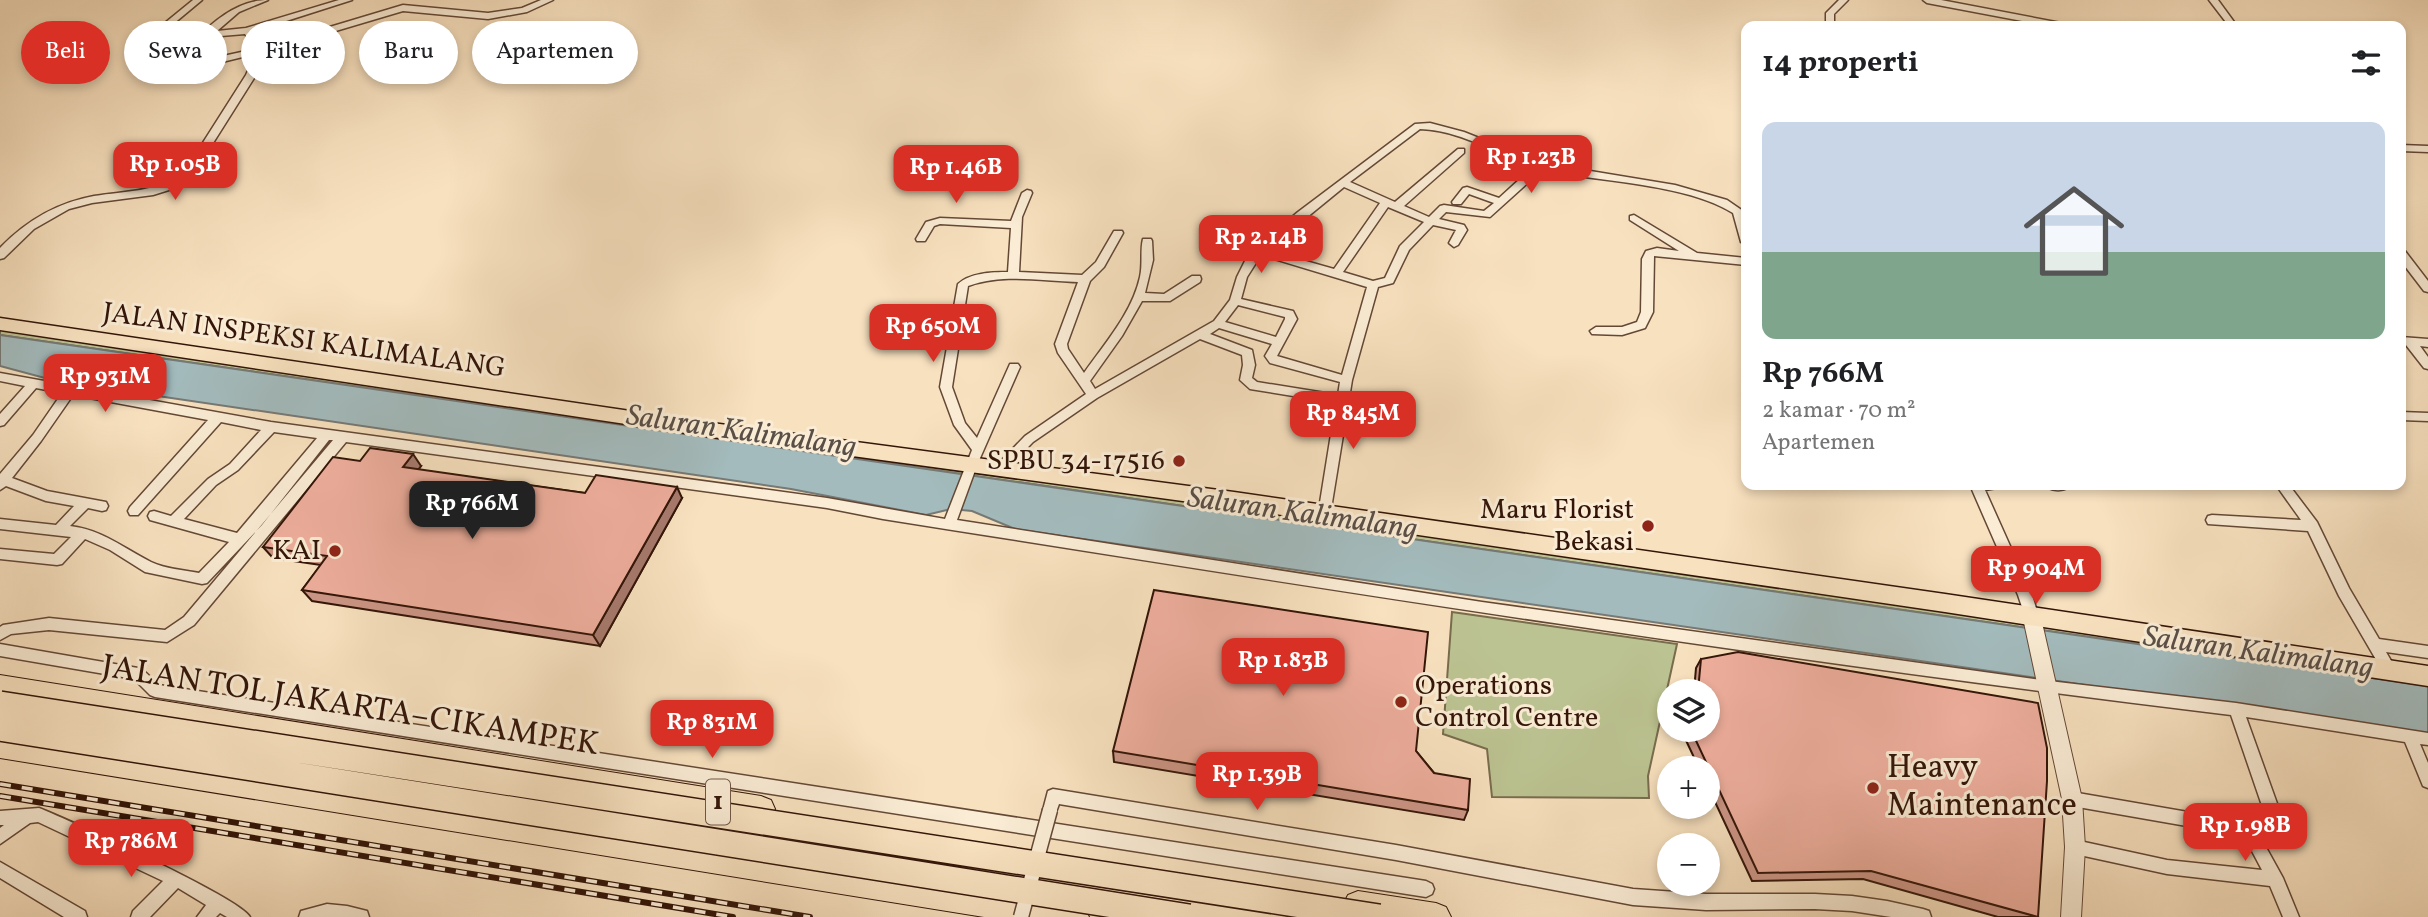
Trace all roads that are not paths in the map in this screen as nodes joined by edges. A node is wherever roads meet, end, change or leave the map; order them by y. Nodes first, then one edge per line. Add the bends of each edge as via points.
1 (198, 0) edge
2 (264, 0) edge
3 (348, 0) edge
4 (549, 0) edge
5 (1844, 0) edge
6 (1927, 0) edge
7 (2213, 0) edge
8 (248, 3) edge
9 (222, 21) edge
10 (280, 21) edge
11 (1830, 21) edge
12 (2035, 21) edge
13 (2229, 21) edge
14 (345, 25) edge
15 (241, 56) edge
16 (245, 84) edge
17 (2406, 148) edge
18 (2428, 149) edge
19 (1461, 151) dead end
20 (1540, 166) junction
21 (1345, 184) junction
22 (1027, 193) dead end
23 (1457, 202) dead end
24 (1501, 202) junction
25 (1391, 205) junction
26 (1634, 218) dead end
27 (1430, 221) junction
28 (1741, 223) edge
29 (1016, 225) junction
30 (1118, 233) dead end
31 (921, 239) dead end
32 (1147, 241) dead end
33 (1454, 243) dead end
34 (1259, 251) junction
35 (0, 255) edge
36 (1695, 256) junction
37 (2406, 260) edge
38 (1741, 261) edge
39 (1336, 274) junction
40 (2406, 275) edge
41 (2418, 275) junction
42 (1013, 276) junction
43 (1086, 279) junction
44 (1196, 279) dead end
45 (1373, 285) junction
46 (2428, 288) edge
47 (1139, 297) junction
48 (1235, 301) junction
49 (0, 324) edge
50 (1218, 324) junction
51 (1597, 331) dead end
52 (1201, 335) junction
53 (2406, 341) edge
54 (1279, 342) junction
55 (2406, 342) edge
56 (2428, 343) edge
57 (2428, 365) edge
58 (1014, 367) dead end
59 (0, 377) edge
60 (1346, 380) junction
61 (1084, 381) junction
62 (32, 385) junction
63 (69, 391) junction
64 (1093, 395) junction
65 (1343, 400) junction
66 (219, 416) junction
67 (2406, 416) edge
68 (2428, 417) edge
69 (0, 422) edge
70 (271, 427) junction
71 (326, 435) junction
72 (342, 438) junction
73 (972, 462) junction
74 (1001, 468) junction
75 (2, 481) edge
76 (1978, 490) edge
77 (2286, 490) edge
78 (84, 504) junction
79 (102, 506) dead end
80 (134, 510) dead end
81 (1324, 515) junction
82 (154, 516) dead end
83 (951, 520) junction
84 (2212, 520) dead end
85 (173, 522) junction
86 (0, 524) edge
87 (2312, 526) junction
88 (59, 530) junction
89 (83, 533) junction
90 (239, 539) junction
91 (0, 554) edge
92 (2033, 624) junction
93 (0, 634) edge
94 (2377, 645) junction
95 (0, 650) edge
96 (2428, 652) edge
97 (2390, 671) junction
98 (2428, 676) edge
99 (0, 687) edge
100 (2049, 687) junction
101 (0, 704) edge
102 (2235, 709) junction
103 (0, 728) edge
104 (2410, 737) junction
105 (2428, 739) edge
106 (0, 746) edge
107 (2428, 781) edge
108 (2072, 799) junction
109 (1050, 810) joint
110 (29, 814) junction
111 (0, 818) edge
112 (2249, 831) junction
113 (0, 837) edge
114 (2075, 847) junction
115 (0, 869) edge
116 (2273, 879) junction
117 (176, 880) junction
118 (1426, 889) dead end
119 (219, 902) junction
120 (79, 917) edge
121 (139, 917) edge
122 (205, 917) edge
123 (242, 917) edge
124 (307, 917) edge
125 (361, 917) edge
126 (1021, 917) edge
127 (1074, 917) edge
128 (1189, 917) edge
129 (1379, 917) edge
130 (1436, 917) edge
131 (1923, 917) edge
132 (2071, 917) edge
133 (2291, 917) edge

1 - 15 street via 136,51 155,60 181,63
2 - 8 street
3 - 10 street
4 - 14 street via 488,16 394,10
5 - 11 street via 1830,13
6 - 12 street
7 - 13 street
8 - 9 street
16 - 35 street via 187,176 159,191 94,199 55,211
17 - 18 street
19 - 25 street
20 - 21 street via 1426,125 1410,131
20 - 24 street
20 - 28 street via 1708,196 1738,211
21 - 25 street
21 - 34 street
22 - 29 street
23 - 24 street via 1467,190
24 - 27 street via 1486,215 1445,207
25 - 27 street
25 - 39 street
26 - 36 street
27 - 33 street via 1460,227
27 - 45 street via 1404,248 1389,280
29 - 31 street via 940,221 930,225
29 - 42 street
30 - 43 street
32 - 47 street via 1149,266
34 - 39 street
34 - 48 street via 1242,277
36 - 38 street
36 - 51 street via 1650,254 1647,312 1641,325
37 - 41 street
39 - 45 street
40 - 41 street
41 - 46 street
42 - 43 street
42 - 73 street via 969,281 961,287 946,387
43 - 61 street via 1061,344
44 - 47 street via 1166,298
45 - 60 street
47 - 61 street
48 - 50 street
48 - 54 street via 1291,316
49 - 73 main road, JALAN INSPEKSI KALIMALANG via 712,430
50 - 52 street
50 - 54 street
52 - 64 street
52 - 65 street via 1248,353 1247,380 1254,386
53 - 56 street
54 - 60 street via 1271,356 1274,360
55 - 57 street
58 - 73 street
59 - 62 street
60 - 65 street
61 - 64 street
62 - 63 street
62 - 69 street
63 - 66 street
63 - 75 street
64 - 74 street via 1029,439
65 - 81 street
66 - 70 street
66 - 80 street
67 - 68 street
70 - 71 street
70 - 85 street
71 - 72 street
71 - 90 street
72 - 83 street
72 - 93 street via 189,621 167,636 49,624
73 - 74 main road, JALAN INSPEKSI KALIMALANG
73 - 83 street
74 - 81 main road, JALAN INSPEKSI KALIMALANG
75 - 78 street
76 - 92 street via 2025,595
77 - 87 street
78 - 79 street
78 - 88 street
81 - 92 main road, JALAN INSPEKSI KALIMALANG via 2011,614
82 - 85 street
83 - 100 street via 1482,608
84 - 87 street
85 - 90 street
86 - 88 street
87 - 94 street via 2344,592
88 - 89 street
89 - 90 street via 149,568 202,579
89 - 91 street via 57,560
92 - 97 main road, JALAN INSPEKSI KALIMALANG via 2053,620
92 - 100 street
94 - 96 street
94 - 97 street
95 - 118 street via 138,674 155,691
97 - 98 main road, JALAN INSPEKSI KALIMALANG
99 - 130 highway, JALAN TOL JAKARTA–CIKAMPEK / 1
100 - 102 street
100 - 108 street
101 - 129 highway, 1, bridge
102 - 104 street
102 - 112 street via 2277,830 2270,834
103 - 128 highway, 1, bridge
104 - 105 street
104 - 107 street
106 - 127 highway, 1
108 - 112 street
108 - 114 street
109 - 126 street, bridge
109 - 131 street via 1053,796 1634,897 1848,902 1891,907
110 - 111 street
110 - 113 street
110 - 117 street
112 - 116 street
114 - 116 street via 2166,867
114 - 132 street
115 - 120 street
116 - 133 street via 2282,888
117 - 119 street
117 - 121 street
119 - 122 street
119 - 123 street
124 - 125 street via 336,910

